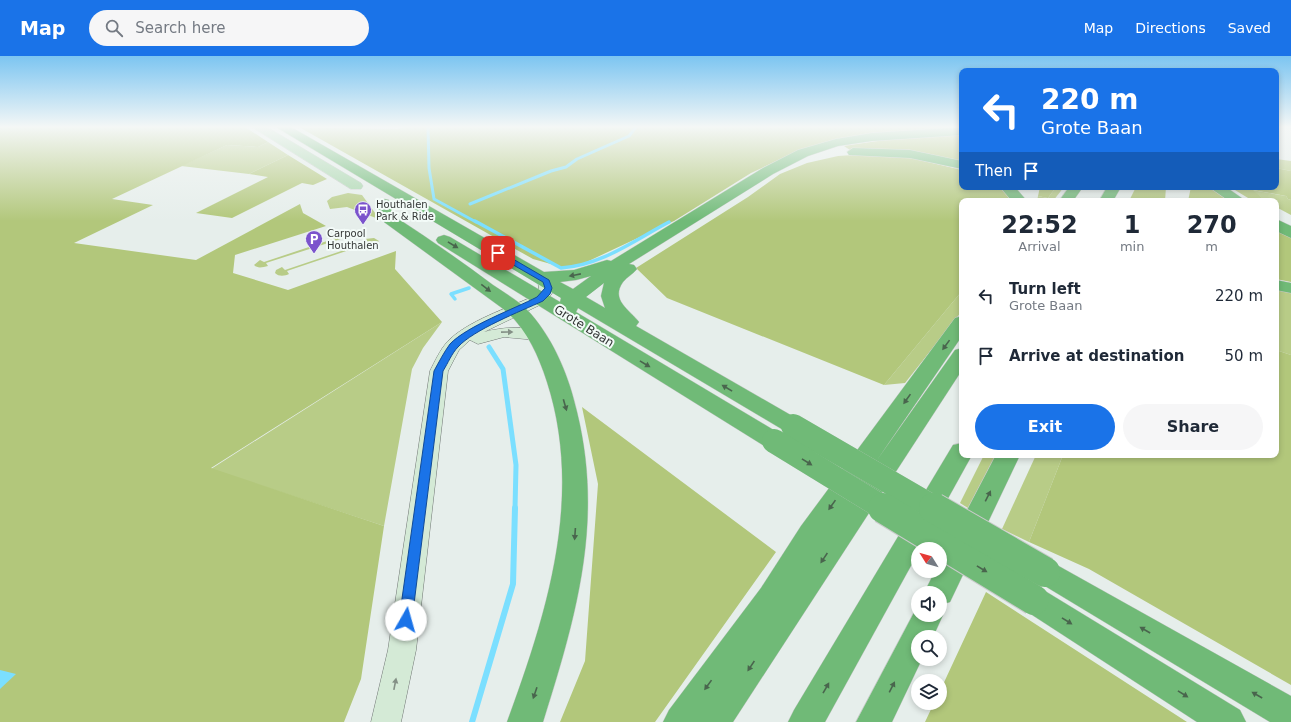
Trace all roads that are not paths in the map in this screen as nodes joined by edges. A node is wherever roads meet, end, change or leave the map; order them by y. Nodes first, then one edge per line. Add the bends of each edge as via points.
1 (309, 158) edge
2 (335, 158) edge
3 (793, 158) edge
4 (813, 158) edge
5 (930, 158) edge
6 (959, 164) edge
7 (1012, 190) edge
8 (1221, 190) edge
9 (369, 194) junction
10 (1025, 198) edge
11 (1233, 198) edge
12 (1279, 226) edge
13 (1291, 233) edge
14 (625, 259) junction
15 (544, 280) junction
16 (1279, 286) edge
17 (1291, 288) edge
18 (540, 299) junction
19 (573, 308) junction
20 (526, 323) junction
21 (959, 326) edge
22 (632, 331) junction
23 (959, 358) edge
24 (439, 371) junction
25 (959, 456) edge
26 (1006, 458) edge
27 (896, 501) junction
28 (942, 586) edge
29 (924, 622) edge
30 (1291, 714) edge
31 (386, 722) edge
32 (525, 722) edge
33 (681, 722) edge
34 (713, 722) edge
35 (806, 722) edge
36 (874, 722) edge
37 (1228, 722) edge

1 - 9 main road, Grote Baan
2 - 15 highway, Grote Baan
3 - 14 highway
4 - 22 highway via 778,173 616,278 610,287 610,303 630,323
5 - 6 highway
7 - 10 highway
8 - 11 highway
9 -> 18 highway, Grote Baan
9 -> 20 highway via 389,219 455,264
12 - 13 highway
14 -> 15 highway via 576,275
14 - 19 highway
15 - 18 street via 548,288
15 - 19 highway, Grote Baan
16 - 17 highway
18 - 19 highway, Grote Baan
18 - 20 street
19 - 22 highway, Grote Baan
19 -> 27 highway, Grote Baan, bridge via 774,441
24 -> 20 street via 467,346 487,335 508,332
20 - 24 street via 473,331 453,346
20 -> 32 highway via 553,368 569,418 577,506 566,587 546,664
21 -> 33 highway via 811,534 772,596
27 -> 22 highway, Grote Baan, bridge via 793,426
23 -> 34 highway
31 -> 24 street via 402,650
35 -> 25 highway
28 -> 26 highway
30 -> 27 highway, bridge via 1045,572
27 -> 37 highway, bridge via 1034,600
36 -> 29 highway

